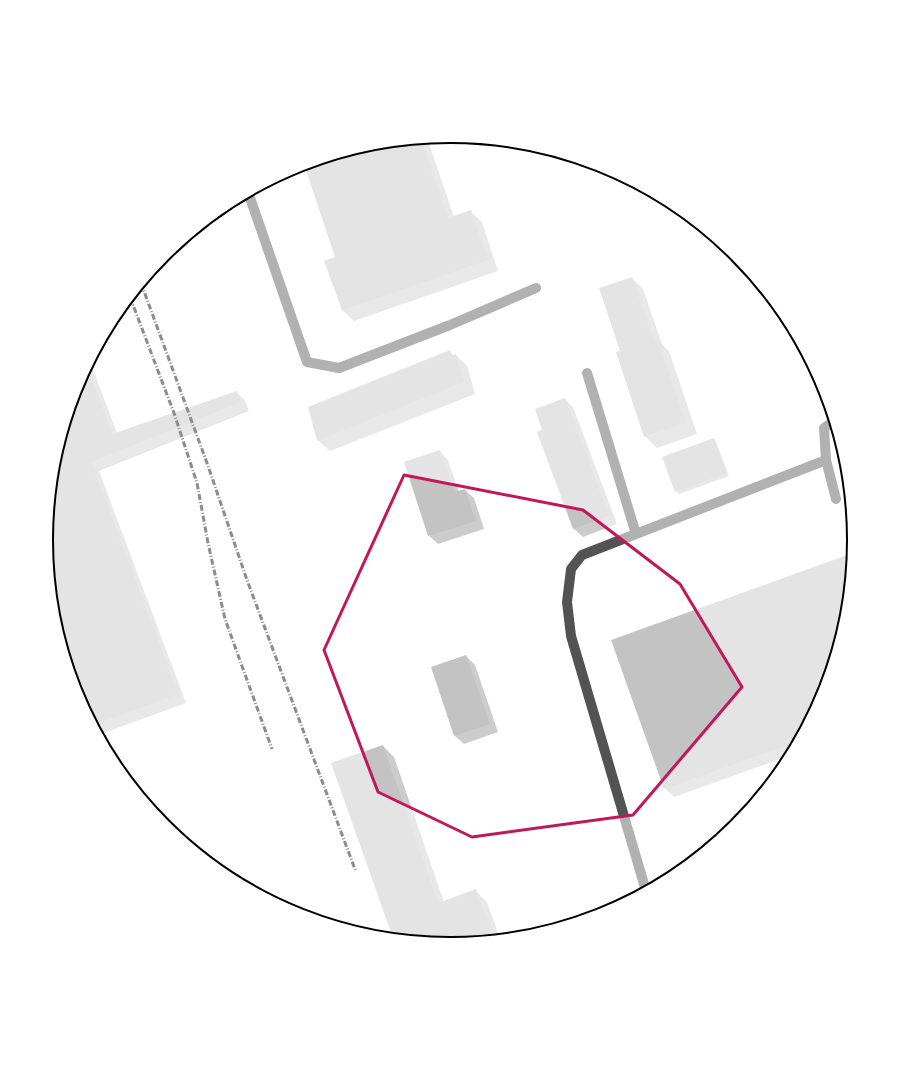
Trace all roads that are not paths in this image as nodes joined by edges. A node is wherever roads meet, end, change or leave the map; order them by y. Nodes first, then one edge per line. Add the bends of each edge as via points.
1 (250, 197) edge
2 (536, 288) dead end
3 (587, 373) dead end
4 (829, 424) edge
5 (826, 460) junction
6 (836, 499) dead end
7 (636, 534) junction
8 (645, 886) edge

1 - 2 lane via 308,362 339,368
3 - 7 lane
4 - 5 lane via 824,428
5 - 6 lane
5 - 7 lane
7 - 8 lane via 582,555 571,569 566,602 571,636

